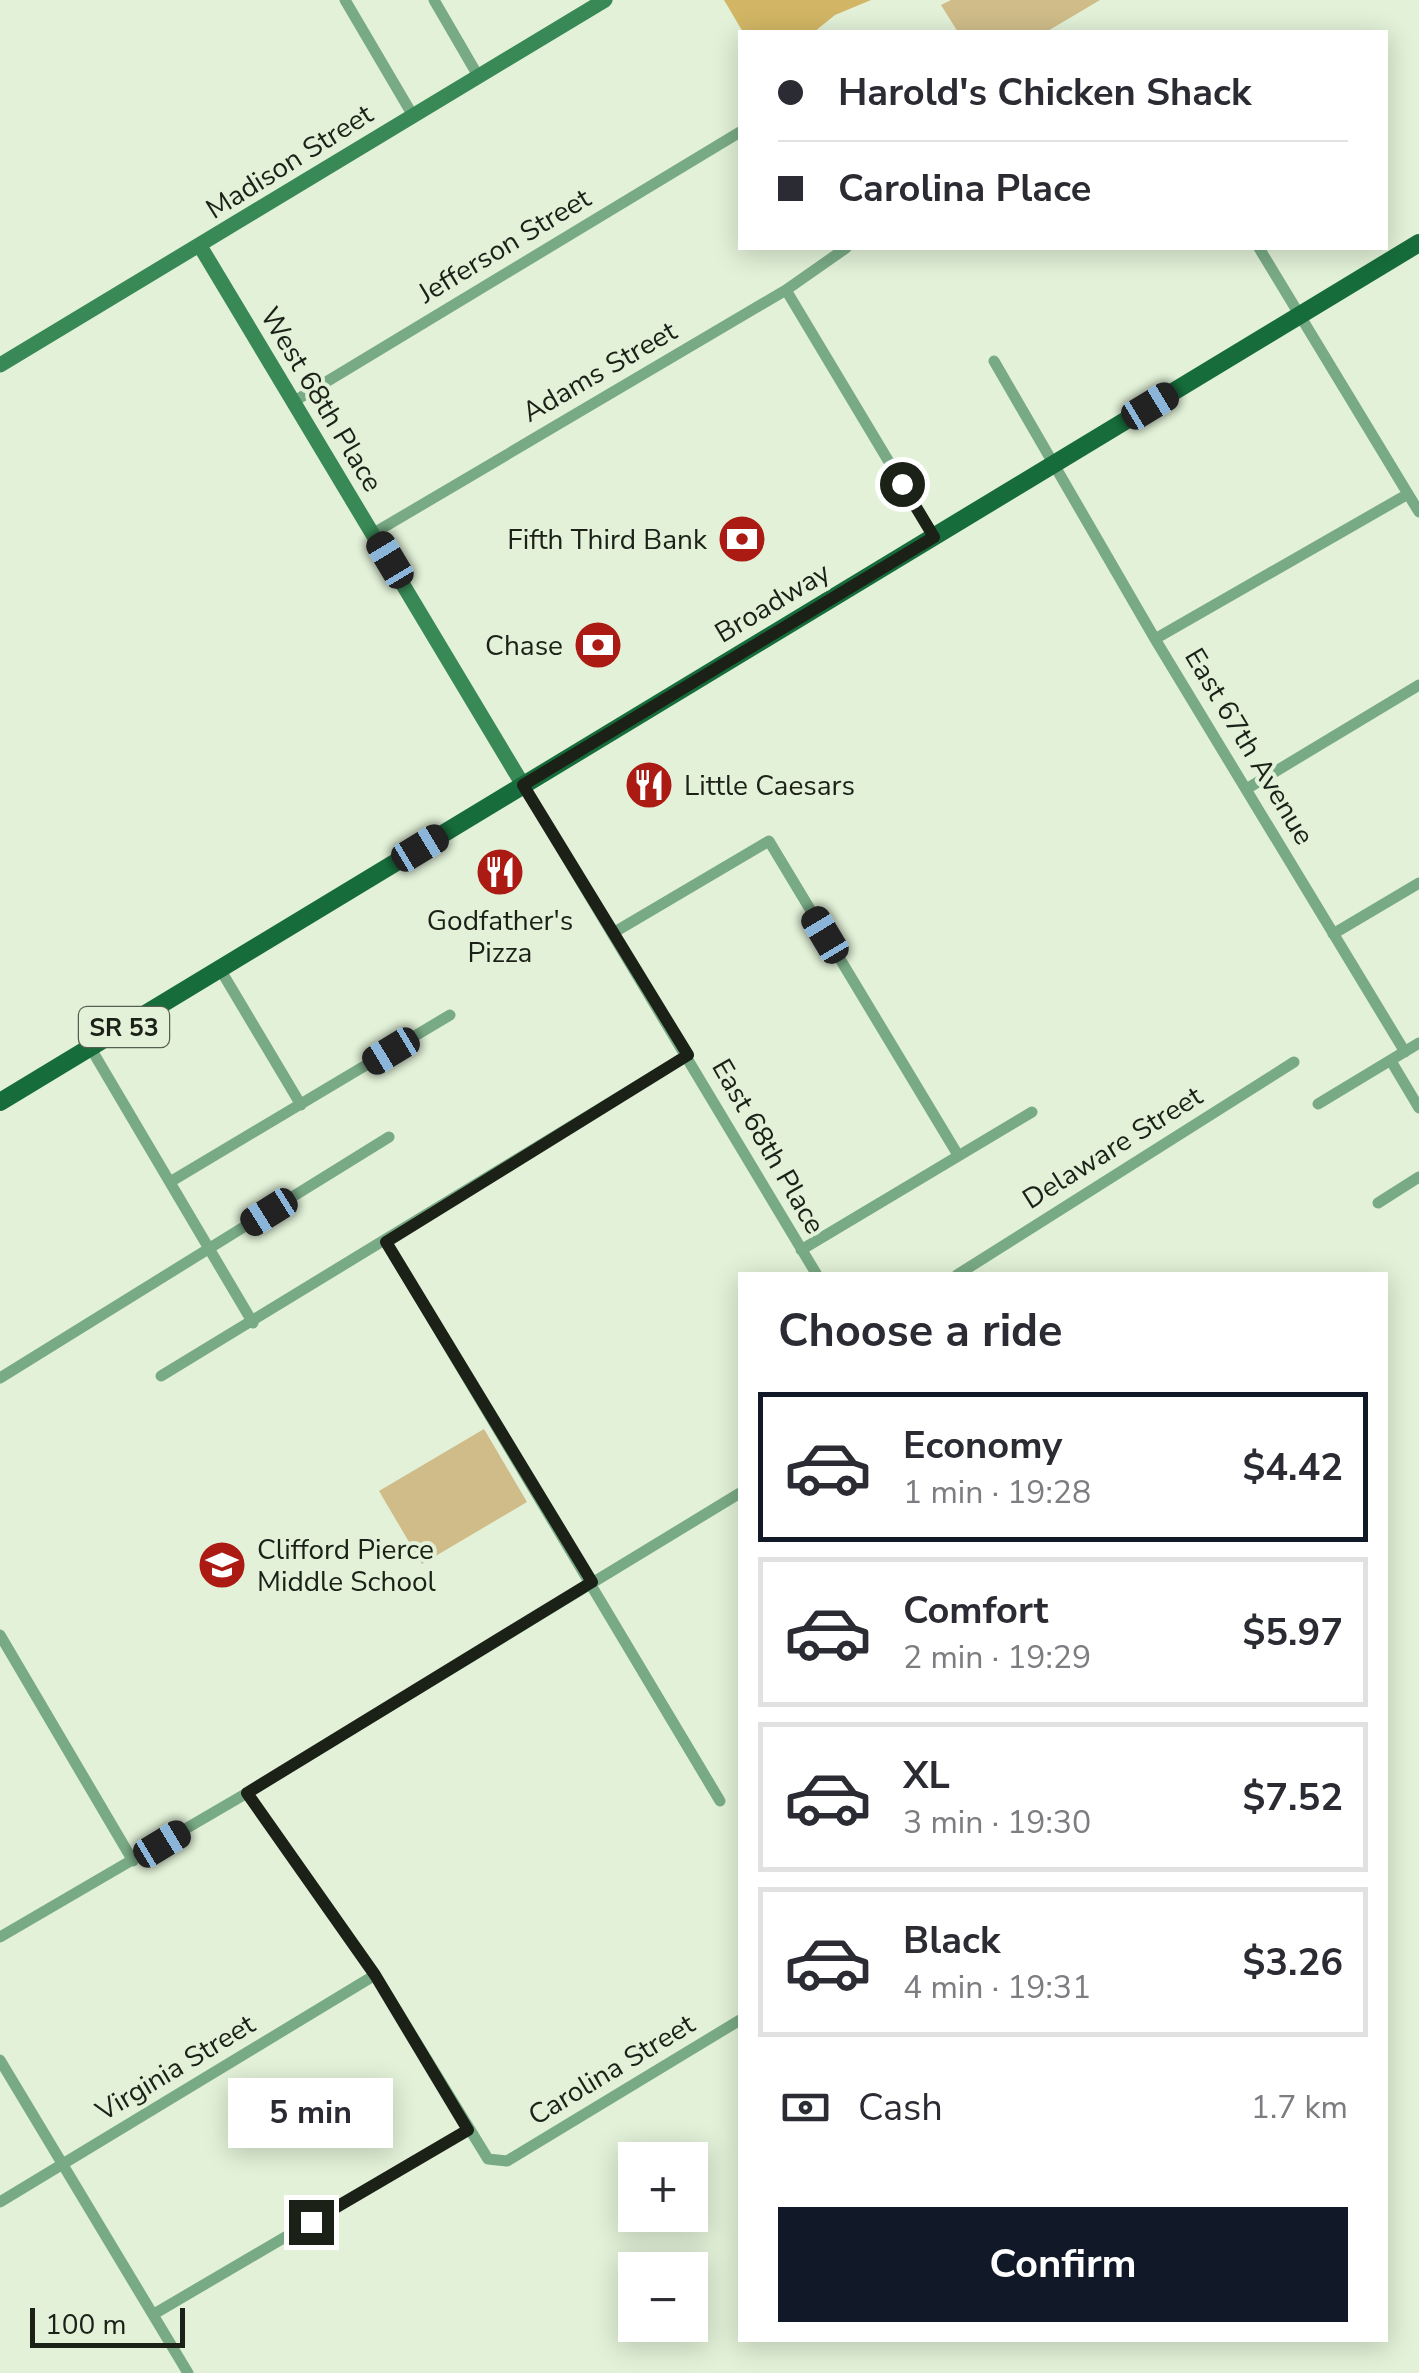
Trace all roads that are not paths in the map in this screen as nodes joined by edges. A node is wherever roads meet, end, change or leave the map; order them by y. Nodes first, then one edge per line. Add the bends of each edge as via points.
1 (345, 0) edge
2 (434, 0) edge
3 (605, 0) edge
4 (477, 74) junction
5 (412, 114) junction
6 (738, 133) edge
7 (1419, 244) edge
8 (200, 246) junction
9 (843, 250) edge
10 (1260, 250) edge
11 (786, 290) junction
12 (1300, 315) junction
13 (994, 362) dead end
14 (0, 365) edge
15 (293, 402) junction
16 (1052, 465) junction
17 (1408, 494) junction
18 (1419, 512) edge
19 (374, 532) junction
20 (934, 537) junction
21 (1155, 639) junction
22 (1419, 685) edge
23 (523, 785) junction
24 (1248, 788) junction
25 (1419, 883) edge
26 (614, 934) junction
27 (1333, 934) junction
28 (220, 969) junction
29 (450, 1014) dead end
30 (1419, 1043) edge
31 (90, 1047) junction
32 (1405, 1052) junction
33 (688, 1055) junction
34 (1391, 1061) junction
35 (1294, 1062) dead end
36 (0, 1102) edge
37 (1318, 1104) dead end
38 (302, 1106) junction
39 (1419, 1108) edge
40 (1032, 1112) dead end
41 (389, 1137) dead end
42 (958, 1155) junction
43 (1419, 1177) edge
44 (170, 1182) junction
45 (1378, 1203) dead end
46 (386, 1242) junction
47 (209, 1249) junction
48 (801, 1250) junction
49 (815, 1272) edge
50 (962, 1272) edge
51 (253, 1323) junction
52 (161, 1376) dead end
53 (0, 1378) edge
54 (738, 1493) edge
55 (592, 1582) junction
56 (0, 1635) edge
57 (247, 1793) junction
58 (720, 1800) dead end
59 (133, 1861) junction
60 (0, 1937) edge
61 (375, 1975) junction
62 (738, 2021) edge
63 (0, 2060) edge
64 (468, 2130) junction
65 (63, 2164) junction
66 (0, 2202) edge
67 (154, 2314) junction
68 (188, 2373) edge

1 - 5 street
2 - 4 street
3 - 4 street, Madison Street
4 - 5 street, Madison Street
5 - 8 street, Madison Street
6 - 15 street, Jefferson Street
7 - 12 main road, Broadway / SR 53
8 - 14 street, Madison Street
8 - 15 street, West 68th Place
9 - 11 street, Adams Street
10 - 12 street
11 - 19 street, Adams Street
11 - 20 street
12 - 16 main road, Broadway / SR 53
12 - 17 street
13 - 16 street, East 67th Avenue
15 - 19 street, West 68th Place
16 - 20 main road, Broadway / SR 53
16 - 21 street, East 67th Avenue
17 - 18 street
17 - 21 street
19 - 23 street, West 68th Place
20 - 23 main road, Broadway / SR 53
21 - 24 street, East 67th Avenue
22 - 24 street
23 - 26 street, East 68th Place
23 - 28 main road, Broadway / SR 53
24 - 27 street, East 67th Avenue
25 - 27 street
26 - 33 street, East 68th Place
26 - 42 street via 769,841
27 - 32 street, East 67th Avenue
28 - 31 main road, Broadway / SR 53
28 - 38 street
29 - 38 street
30 - 32 street
31 - 36 main road, Broadway / SR 53
31 - 44 street
32 - 34 street
33 - 46 street
33 - 48 street, East 68th Place
34 - 37 street
34 - 39 street
35 - 50 street, Delaware Street
38 - 44 street
40 - 42 street
41 - 47 street
42 - 48 street
43 - 45 street
44 - 47 street
46 - 51 street
46 - 55 street
47 - 51 street
47 - 53 street
48 - 49 street, East 68th Place
51 - 52 street
54 - 55 street
55 - 57 street
55 - 58 street
56 - 59 street
57 - 59 street
57 - 61 street
59 - 60 street
61 - 64 street
61 - 65 street, Virginia Street
62 - 64 street, Carolina Street via 507,2161 488,2159
63 - 65 street
64 - 67 street
65 - 66 street, Virginia Street
65 - 67 street
67 - 68 street

